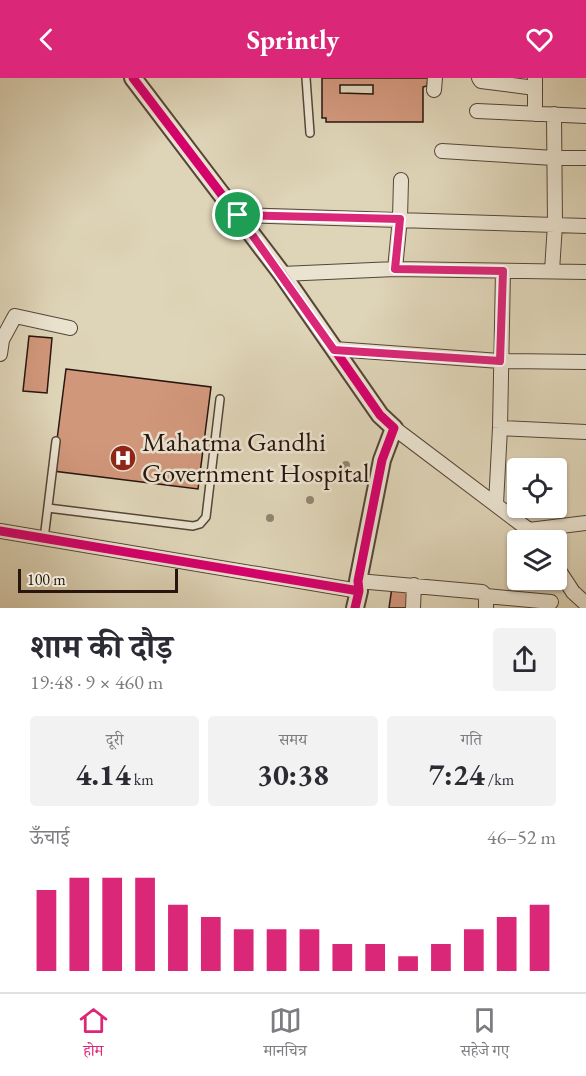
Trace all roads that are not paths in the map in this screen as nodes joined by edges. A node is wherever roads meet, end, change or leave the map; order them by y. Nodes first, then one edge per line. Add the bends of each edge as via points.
1 (133, 78) edge
2 (306, 78) edge
3 (479, 78) edge
4 (535, 83) edge
5 (477, 111) dead end
6 (535, 114) junction
7 (554, 114) junction
8 (586, 116) edge
9 (310, 133) dead end
10 (442, 151) dead end
11 (554, 158) junction
12 (586, 158) edge
13 (401, 180) dead end
14 (238, 215) junction
15 (400, 219) junction
16 (555, 224) junction
17 (586, 225) edge
18 (395, 269) junction
19 (503, 271) junction
20 (552, 271) junction
21 (586, 273) edge
22 (282, 274) junction
23 (0, 314) edge
24 (15, 316) junction
25 (70, 328) dead end
26 (334, 350) junction
27 (0, 354) edge
28 (500, 361) junction
29 (586, 362) edge
30 (220, 399) dead end
31 (394, 428) junction
32 (500, 428) junction
33 (586, 432) edge
34 (56, 441) dead end
35 (496, 504) junction
36 (48, 508) junction
37 (586, 523) edge
38 (527, 530) edge
39 (555, 530) edge
40 (0, 531) edge
41 (44, 538) junction
42 (567, 583) edge
43 (414, 585) junction
44 (358, 586) junction
45 (486, 602) edge
46 (551, 602) dead end
47 (586, 604) edge
48 (355, 608) edge
49 (413, 608) edge

1 - 14 street
2 - 9 lane
3 - 4 street
4 - 6 street
5 - 6 street
6 - 7 street
7 - 8 street
7 - 11 street
10 - 11 street
11 - 12 street
11 - 16 street
13 - 15 street
14 - 15 street
14 - 22 street
15 - 16 street
15 - 18 street
16 - 17 street
16 - 20 street
18 - 19 street
18 - 22 street
19 - 20 street
19 - 28 street
20 - 21 street
22 - 26 street
23 - 24 street
24 - 25 street
24 - 27 street via 2,340
26 - 28 street
26 - 31 street via 380,415
28 - 29 street
28 - 32 street
30 - 36 lane via 206,516 200,524
31 - 35 street
31 - 44 street via 382,460
32 - 33 street
32 - 35 street
34 - 36 lane
35 - 38 street
36 - 41 lane
37 - 39 street
40 - 41 street
41 - 44 street
42 - 47 street
43 - 44 street
43 - 45 street via 482,592
43 - 49 street
44 - 48 street
45 - 46 street

